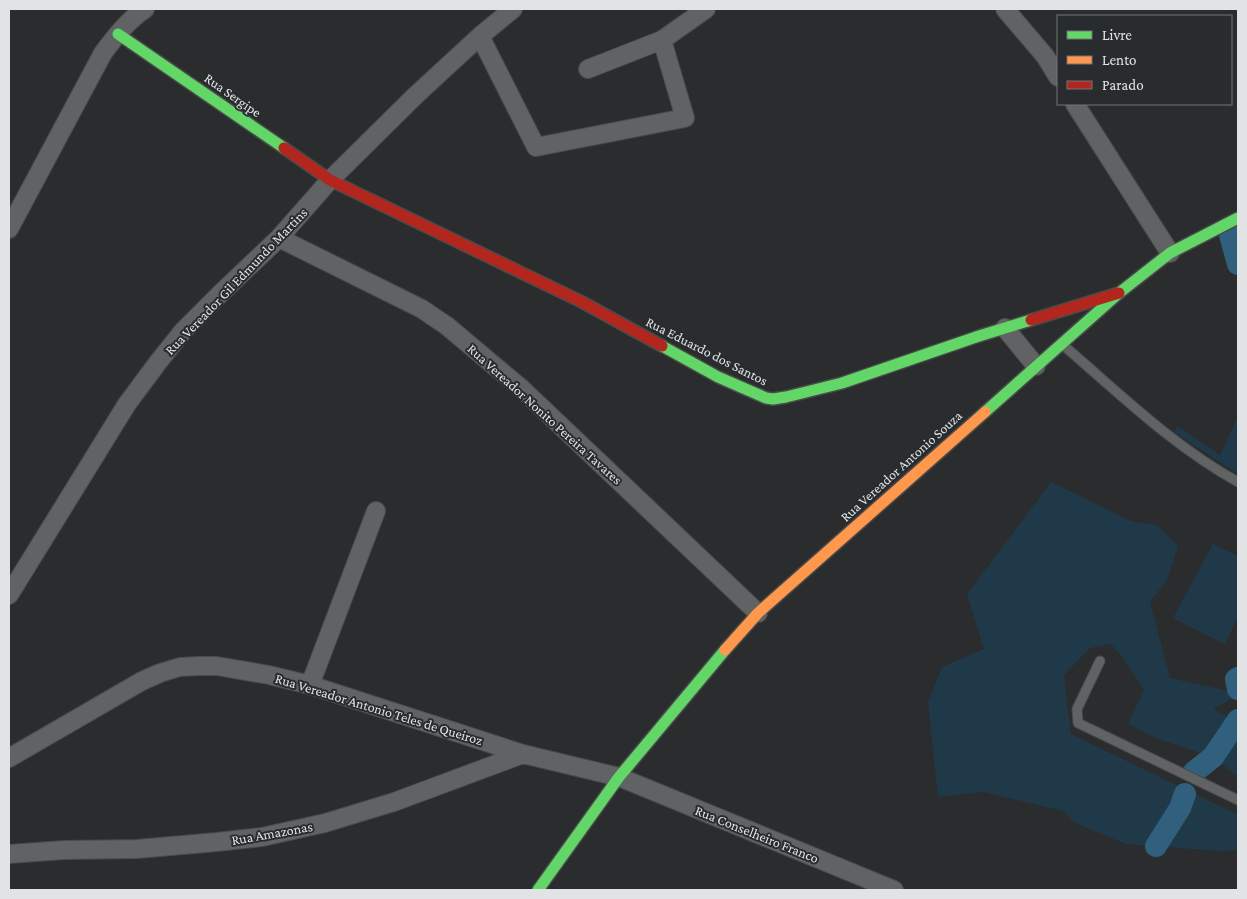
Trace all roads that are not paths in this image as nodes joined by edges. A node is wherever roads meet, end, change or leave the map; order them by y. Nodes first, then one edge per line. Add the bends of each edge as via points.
1 (145, 9) edge
2 (513, 9) edge
3 (706, 9) edge
4 (1005, 9) edge
5 (118, 34) junction
6 (480, 36) junction
7 (662, 40) junction
8 (588, 69) dead end
9 (1057, 75) edge
10 (1076, 105) edge
11 (330, 180) junction
12 (1238, 218) edge
13 (9, 229) edge
14 (279, 238) junction
15 (1170, 253) junction
16 (1119, 293) junction
17 (1005, 328) junction
18 (1061, 344) junction
19 (1036, 366) junction
20 (1238, 482) edge
21 (376, 512) dead end
22 (9, 595) edge
23 (758, 612) junction
24 (1100, 661) dead end
25 (310, 685) junction
26 (523, 754) junction
27 (9, 758) edge
28 (619, 777) junction
29 (1238, 800) edge
30 (9, 854) edge
31 (538, 890) edge
32 (894, 890) edge

1 - 5 street
2 - 6 street, Rua Vereador Gil Edmundo Martins
3 - 7 street
4 - 9 street via 1045,56
5 - 11 street, Rua Sergipe
5 - 13 street via 103,53
6 - 7 street via 536,147 685,118
6 - 11 street, Rua Vereador Gil Edmundo Martins
7 - 8 street
10 - 15 street
11 - 14 street, Rua Vereador Gil Edmundo Martins
11 - 17 street, Rua Eduardo dos Santos via 582,302 718,376 766,398 786,397 842,383
12 - 15 street, Rua Vereador Antonio Souza
14 - 22 street, Rua Vereador Gil Edmundo Martins via 189,325 159,361 127,404
14 - 23 street, Rua Vereador Nonito Pereira Tavares via 422,309 447,326 522,389
15 - 16 street, Rua Vereador Antonio Souza
16 - 17 street, Rua Eduardo dos Santos
16 - 18 street, Rua Vereador Antonio Souza
17 - 19 street
18 - 19 street, Rua Vereador Antonio Souza
18 - 20 lane via 1168,435
19 - 23 street, Rua Vereador Antonio Souza
21 - 25 street
23 - 28 street, Rua Vereador Antonio Souza
24 - 29 lane via 1077,709 1078,723
25 - 26 street, Rua Vereador Antonio Teles de Queiroz
25 - 27 street, Rua Vereador Antonio Teles de Queiroz via 218,666 180,667 142,681
26 - 28 street, Rua Vereador Antonio Teles de Queiroz
26 - 30 street, Rua Amazonas via 394,802 325,823 262,837 138,849
28 - 31 street, Rua Vereador Antonio Souza
28 - 32 street, Rua Conselheiro Franco

